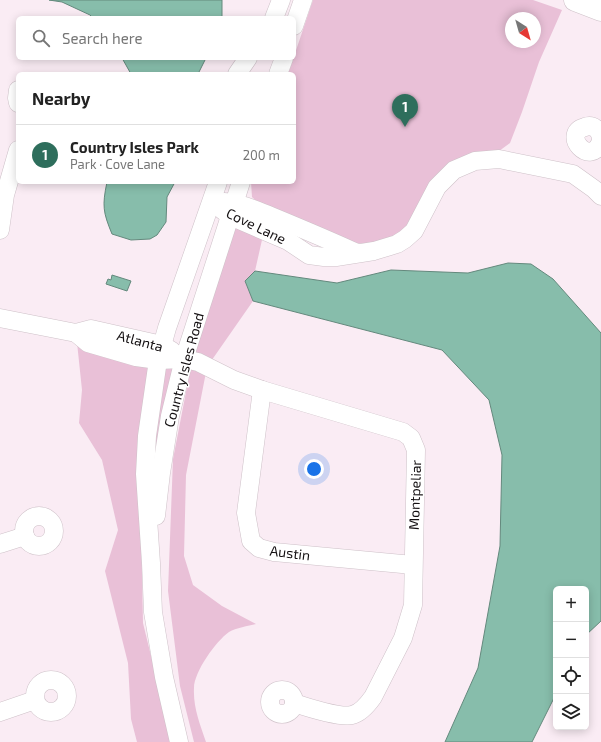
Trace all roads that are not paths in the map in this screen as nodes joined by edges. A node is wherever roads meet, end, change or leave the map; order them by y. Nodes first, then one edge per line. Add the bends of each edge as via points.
1 (281, 0) edge
2 (303, 0) edge
3 (576, 0) edge
4 (601, 10) edge
5 (275, 16) edge
6 (296, 20) edge
7 (247, 60) edge
8 (283, 60) edge
9 (238, 72) edge
10 (279, 72) edge
11 (601, 138) edge
12 (601, 141) edge
13 (585, 151) junction
14 (16, 157) edge
15 (573, 174) junction
16 (217, 184) edge
17 (240, 184) edge
18 (601, 196) edge
19 (212, 202) junction
20 (232, 209) junction
21 (0, 230) edge
22 (0, 318) edge
23 (160, 352) junction
24 (184, 359) junction
25 (262, 390) junction
26 (25, 536) dead end
27 (0, 544) edge
28 (151, 563) junction
29 (413, 565) junction
30 (35, 700) dead end
31 (294, 703) dead end
32 (0, 712) edge
33 (179, 742) edge

1 - 5 street
2 - 6 street
3 - 4 main road
7 - 9 street
8 - 10 street
11 - 13 street via 599,132 592,127 588,126 578,131 578,146
12 - 13 street via 593,151
13 - 15 street
14 - 21 street via 5,195
15 - 18 street, Cove Lane
15 - 20 street, Cove Lane via 499,159 475,161 454,170 437,187 414,231 405,239 380,249 330,257 309,255
16 - 19 street, Country Isles Road
17 - 20 street, Country Isles Road
19 - 20 street, Cove Lane
19 - 23 street, Country Isles Road
20 - 24 street, Country Isles Road
22 - 23 street, Atlanta via 76,333 88,343 136,357
23 - 24 street, Atlanta
23 - 28 street, Country Isles Road via 147,436 145,474
24 - 25 street, Montpeliar via 198,362 234,380
24 - 28 street, Country Isles Road via 170,416
25 - 29 street, Montpeliar via 403,432 411,438 416,450
25 - 29 street, Austin via 246,513 251,541 259,548 274,552
26 - 27 street
28 - 33 street, Country Isles Road via 153,612
29 - 31 street, Montpeliar via 413,605 403,638 368,703 350,716
30 - 32 street

